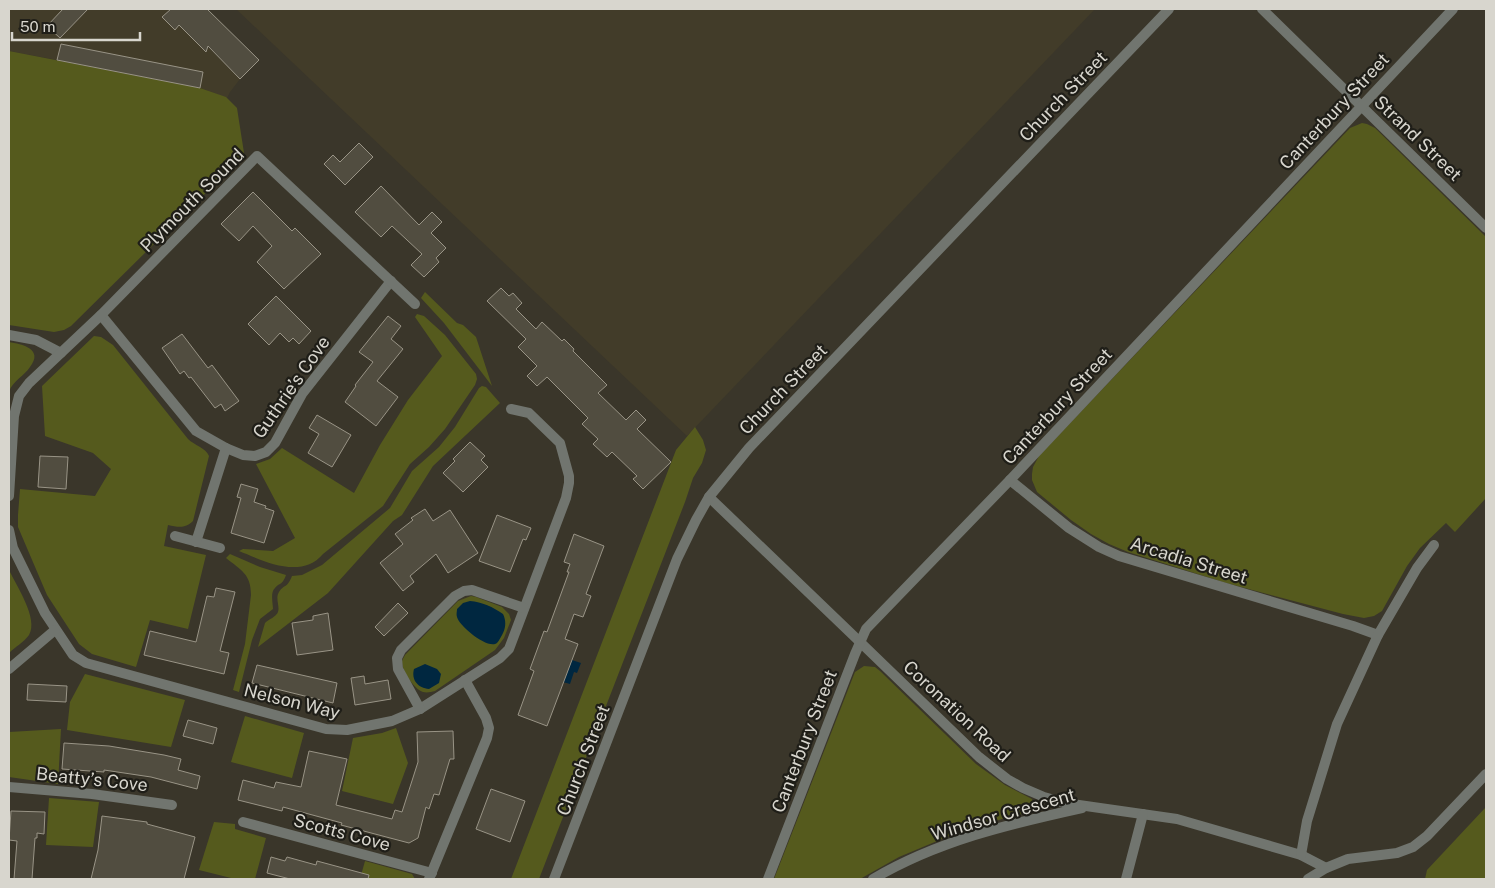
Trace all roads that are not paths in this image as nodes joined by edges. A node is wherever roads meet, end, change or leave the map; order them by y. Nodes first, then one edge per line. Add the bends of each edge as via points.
1 (1169, 9) edge
2 (1262, 9) edge
3 (1453, 9) edge
4 (1361, 106) junction
5 (1486, 228) edge
6 (391, 281) junction
7 (415, 304) dead end
8 (101, 315) junction
9 (9, 335) edge
10 (61, 353) junction
11 (511, 409) dead end
12 (226, 448) junction
13 (1010, 480) junction
14 (9, 496) edge
15 (709, 498) junction
16 (9, 530) edge
17 (175, 536) dead end
18 (196, 542) junction
19 (1434, 545) dead end
20 (220, 548) dead end
21 (524, 608) junction
22 (56, 630) junction
23 (1378, 635) junction
24 (860, 642) junction
25 (9, 669) edge
26 (465, 680) junction
27 (420, 709) junction
28 (1486, 774) edge
29 (9, 787) edge
30 (172, 805) dead end
31 (1088, 807) junction
32 (1143, 814) junction
33 (243, 822) dead end
34 (1301, 855) junction
35 (1326, 868) junction
36 (431, 876) edge
37 (554, 879) edge
38 (768, 879) edge
39 (873, 879) edge
40 (1126, 879) edge
41 (1308, 879) edge

1 - 15 street, Church Street via 749,448
2 - 4 street, Strand Street
3 - 4 street, Canterbury Street
4 - 5 street, Strand Street
4 - 13 street, Canterbury Street
6 - 7 street, Plymouth Sound
6 - 8 street, Plymouth Sound via 257,156
6 - 12 street, Guthrie’s Cove via 302,394 271,448 249,456
8 - 10 street, Plymouth Sound
8 - 12 street, Guthrie’s Cove via 196,431
9 - 10 street via 36,340
10 - 14 street, Plymouth Sound via 24,389 16,406
11 - 21 street, Nelson Way via 529,413 557,439 570,483
12 - 18 street
13 - 23 street, Arcadia Street via 1069,528 1119,556
13 - 24 street, Canterbury Street via 866,629
15 - 24 street, Coronation Road
15 - 37 street, Church Street via 677,560
16 - 22 street via 13,548
17 - 18 street
18 - 20 street
19 - 23 street
21 - 26 street, Nelson Way via 505,654
21 - 27 street via 472,590 455,596 401,650 397,658 398,669
22 - 25 street
22 - 27 street, Nelson Way via 73,655 86,663 326,729 347,730 385,723
23 - 34 street via 1337,724
24 - 31 street, Coronation Road via 992,769 1044,797
24 - 38 street, Canterbury Street
26 - 27 street, Nelson Way
26 - 36 street via 489,728
28 - 35 street via 1413,847 1397,853 1348,859
29 - 30 street, Beatty’s Cove
31 - 32 street, Coronation Road
31 - 39 street, Windsor Crescent via 1004,826 950,843
32 - 34 street, Coronation Road via 1177,819
32 - 40 street
33 - 36 street, Scotts Cove
34 - 35 street, Coronation Road
35 - 41 street

